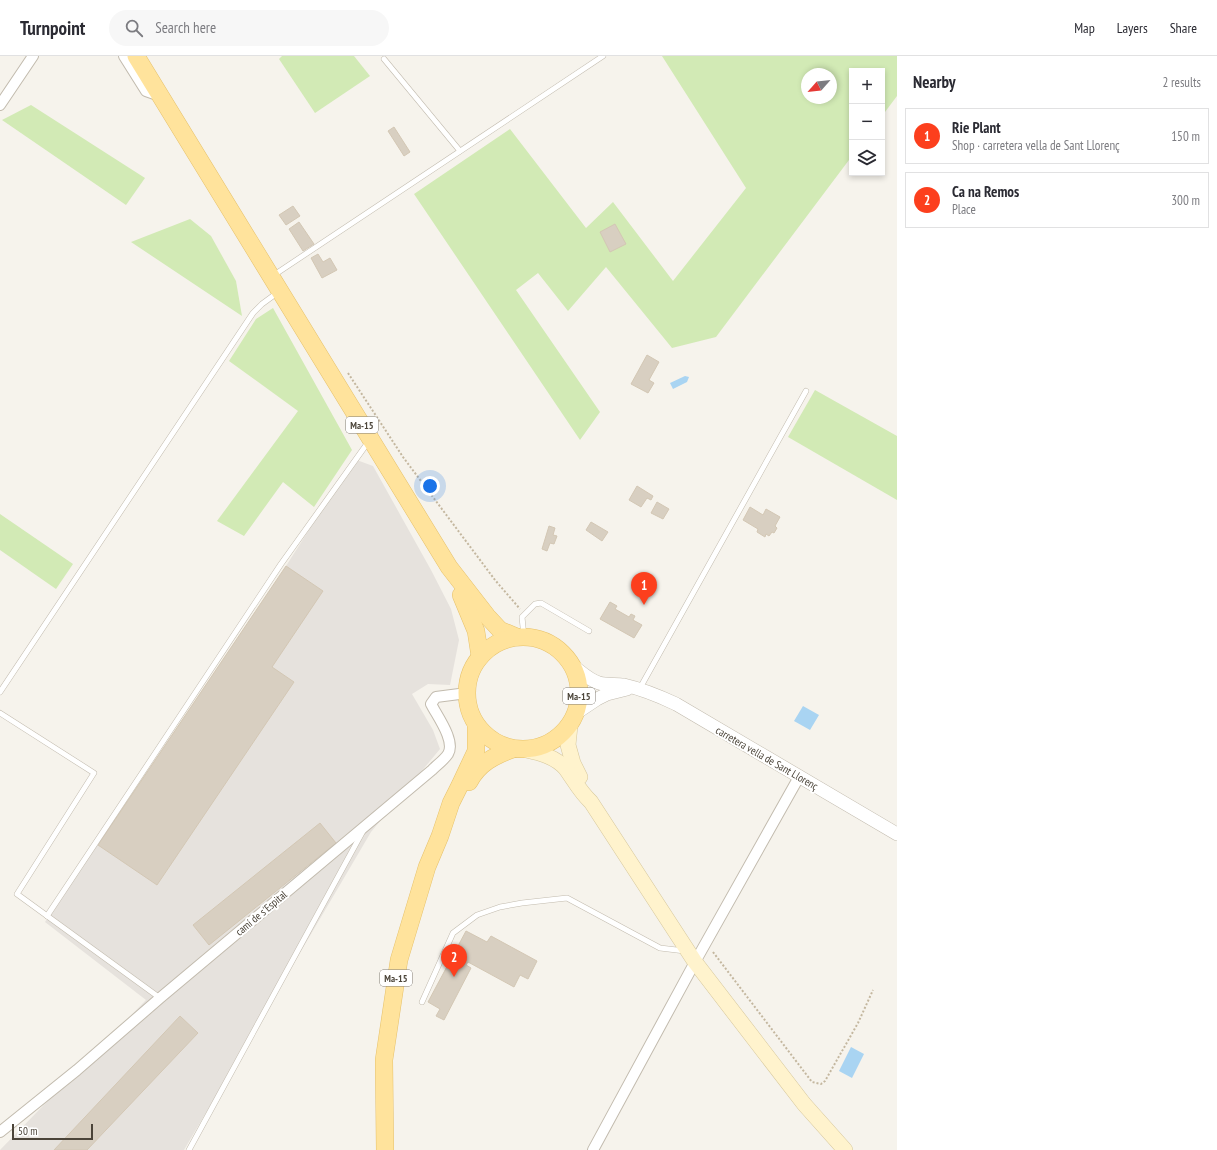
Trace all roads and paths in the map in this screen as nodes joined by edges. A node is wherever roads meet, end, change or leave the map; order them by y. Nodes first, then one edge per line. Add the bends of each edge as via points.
1 (33, 56) edge
2 (124, 56) edge
3 (136, 56) edge
4 (603, 56) edge
5 (384, 59) dead end
6 (161, 96) junction
7 (0, 105) edge
8 (460, 151) junction
9 (271, 277) junction
10 (280, 291) junction
11 (345, 369) dead end
12 (806, 391) dead end
13 (371, 439) junction
14 (449, 567) junction
15 (524, 614) junction
16 (589, 631) dead end
17 (521, 637) junction
18 (480, 657) junction
19 (573, 666) junction
20 (637, 688) junction
21 (0, 692) edge
22 (467, 693) junction
23 (0, 714) edge
24 (573, 720) junction
25 (476, 725) junction
26 (520, 750) junction
27 (799, 777) junction
28 (591, 802) junction
29 (448, 813) junction
30 (366, 825) junction
31 (897, 834) edge
32 (47, 916) junction
33 (706, 943) junction
34 (692, 957) junction
35 (874, 990) dead end
36 (160, 998) junction
37 (422, 1002) dead end
38 (0, 1132) edge
39 (189, 1150) edge
40 (385, 1150) edge
41 (593, 1150) edge
42 (845, 1150) edge

1 - 7 street
2 - 6 street via 146,91
3 - 6 main road, Ma-15
4 - 8 lane
5 - 8 lane
6 - 9 main road, Ma-15
8 - 9 lane
9 - 10 main road, Ma-15
10 - 13 main road, Ma-15
10 - 21 lane via 253,313
11 - 15 path via 403,456 495,580
12 - 20 lane
13 - 14 main road, Ma-15
13 - 32 lane via 281,564
14 - 17 main road, Ma-15 via 486,616 500,630
14 - 18 main road, Ma-15 via 474,623
15 - 16 lane via 534,604 541,603
15 - 17 lane
17 - 18 main road, Ma-15 via 496,644
17 - 19 main road, Ma-15 via 530,637 550,644
18 - 22 main road, Ma-15 via 473,667
19 - 20 street, carretera vella de Sant Llorenç via 600,683
19 - 24 main road, Ma-15 via 578,681 579,703
20 - 24 street via 607,694 597,699
20 - 27 street, carretera vella de Sant Llorenç via 676,704
22 - 25 main road, Ma-15 via 468,707
22 - 30 street, camí de s'Espital via 436,697 431,704 447,734 450,745 448,753 432,770
23 - 32 lane via 94,774 17,894
24 - 26 main road, Ma-15 via 549,744
24 - 28 main road via 568,745 573,764 589,792
25 - 26 main road, Ma-15 via 489,738 506,747
25 - 29 main road, Ma-15 via 476,751
26 - 28 main road via 538,752 550,757 565,768 583,795
26 - 29 main road, Ma-15 via 494,756 479,767 456,805
27 - 31 street, carretera vella de Sant Llorenç
27 - 33 street
28 - 34 main road
29 - 40 main road, Ma-15 via 427,867 399,960 384,1060
30 - 36 street, camí de s'Espital
30 - 39 lane
32 - 36 lane
33 - 34 street
33 - 35 path via 812,1082 821,1084 825,1081
34 - 37 lane via 660,948 567,898 522,903 477,914 453,933
34 - 41 street
34 - 42 main road via 804,1104
36 - 38 street, camí de s'Espital via 78,1070

